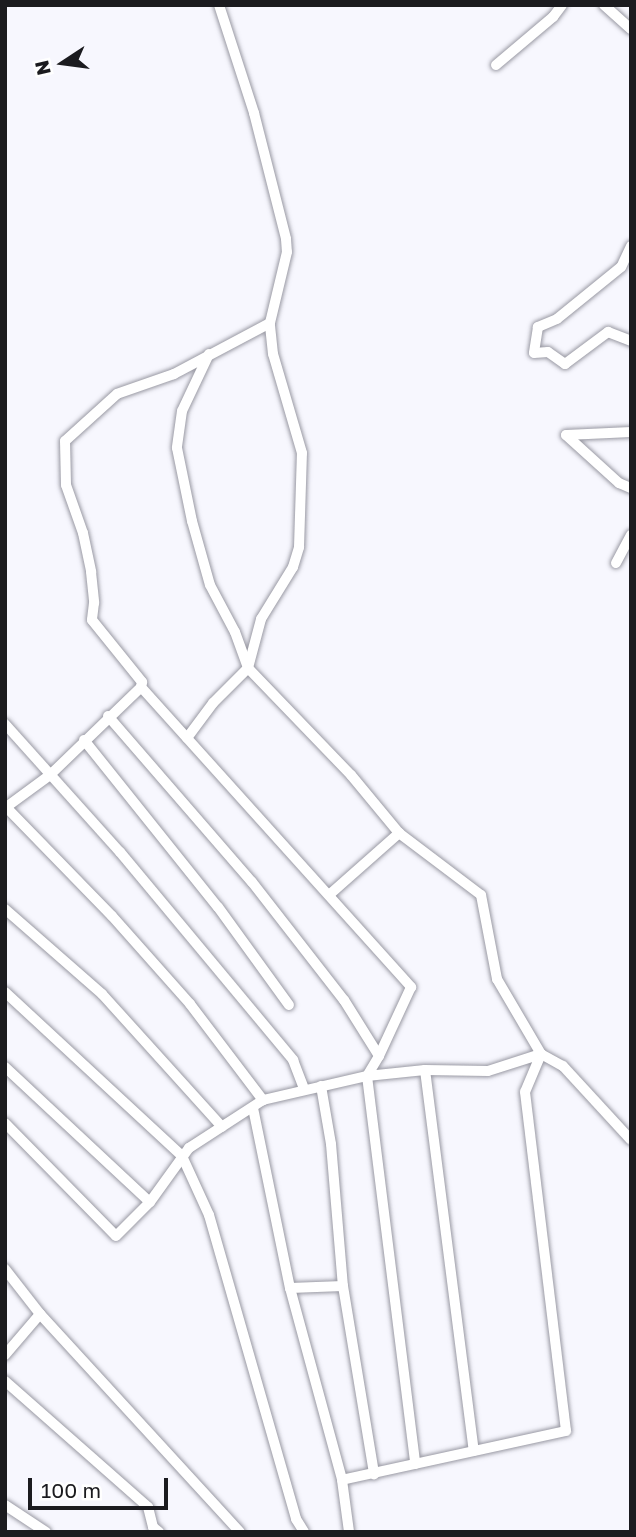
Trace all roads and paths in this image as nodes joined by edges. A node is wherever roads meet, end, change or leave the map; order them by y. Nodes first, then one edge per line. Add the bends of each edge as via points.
1 (219, 5) edge
2 (562, 5) edge
3 (604, 5) edge
4 (631, 29) edge
5 (496, 65) dead end
6 (631, 246) edge
7 (270, 323) junction
8 (631, 341) edge
9 (209, 354) junction
10 (631, 432) edge
11 (631, 488) edge
12 (631, 535) edge
13 (616, 564) dead end
14 (248, 668) junction
15 (141, 687) junction
16 (108, 716) junction
17 (5, 724) edge
18 (187, 738) junction
19 (84, 740) junction
20 (50, 775) junction
21 (6, 807) edge
22 (399, 833) junction
23 (329, 895) junction
24 (5, 909) edge
25 (5, 992) edge
26 (289, 1005) dead end
27 (541, 1054) junction
28 (379, 1056) junction
29 (5, 1067) edge
30 (425, 1070) junction
31 (367, 1076) junction
32 (321, 1086) junction
33 (303, 1088) junction
34 (263, 1100) junction
35 (253, 1108) junction
36 (5, 1123) edge
37 (222, 1127) junction
38 (631, 1140) edge
39 (182, 1156) junction
40 (150, 1202) junction
41 (5, 1269) edge
42 (343, 1286) junction
43 (290, 1288) junction
44 (40, 1314) junction
45 (5, 1355) edge
46 (5, 1381) edge
47 (474, 1451) junction
48 (415, 1464) junction
49 (374, 1474) junction
50 (342, 1480) junction
51 (5, 1505) edge
52 (46, 1532) edge
53 (159, 1532) edge
54 (240, 1532) edge
55 (304, 1532) edge
56 (349, 1532) edge

1 - 7 street via 254,113 286,239
2 - 5 street via 553,18
3 - 4 street
6 - 8 street via 621,267 557,319 538,327 534,353 548,352 565,364 608,332
7 - 9 street
7 - 14 street via 273,354 302,453 301,523 293,566 261,619
9 - 14 street via 182,411 177,448 210,585
9 - 15 street via 174,374 117,394 65,442 66,485 83,533 94,603 92,620 142,682
10 - 11 street via 566,435 619,483
12 - 13 street
14 - 18 street
14 - 22 street via 351,775
15 - 16 street
15 - 18 street
16 - 19 street
16 - 28 street via 252,882 361,1023
17 - 20 street
18 - 23 street
19 - 20 street
19 - 26 street via 183,862
20 - 21 street
20 - 33 street via 293,1060
21 - 34 street via 190,1004
22 - 23 street
22 - 27 street via 481,895 497,979
23 - 28 street via 411,987
24 - 37 street via 102,994
25 - 39 street
27 - 30 street via 488,1071
27 - 38 street via 563,1066
27 - 47 street via 525,1093 566,1430
28 - 31 street
29 - 40 street
30 - 31 street
30 - 47 street
31 - 32 street
31 - 48 street
32 - 33 street
32 - 42 street via 331,1144
33 - 34 street
34 - 35 street
35 - 37 street
35 - 43 street
36 - 40 street via 116,1236
37 - 39 street
39 - 40 street
39 - 55 street via 209,1215 296,1519
41 - 44 street
42 - 43 street
42 - 49 street
43 - 50 street
44 - 45 street
44 - 54 street
46 - 53 street via 148,1507
47 - 48 street
48 - 49 street
49 - 50 street
50 - 56 street
51 - 52 street

